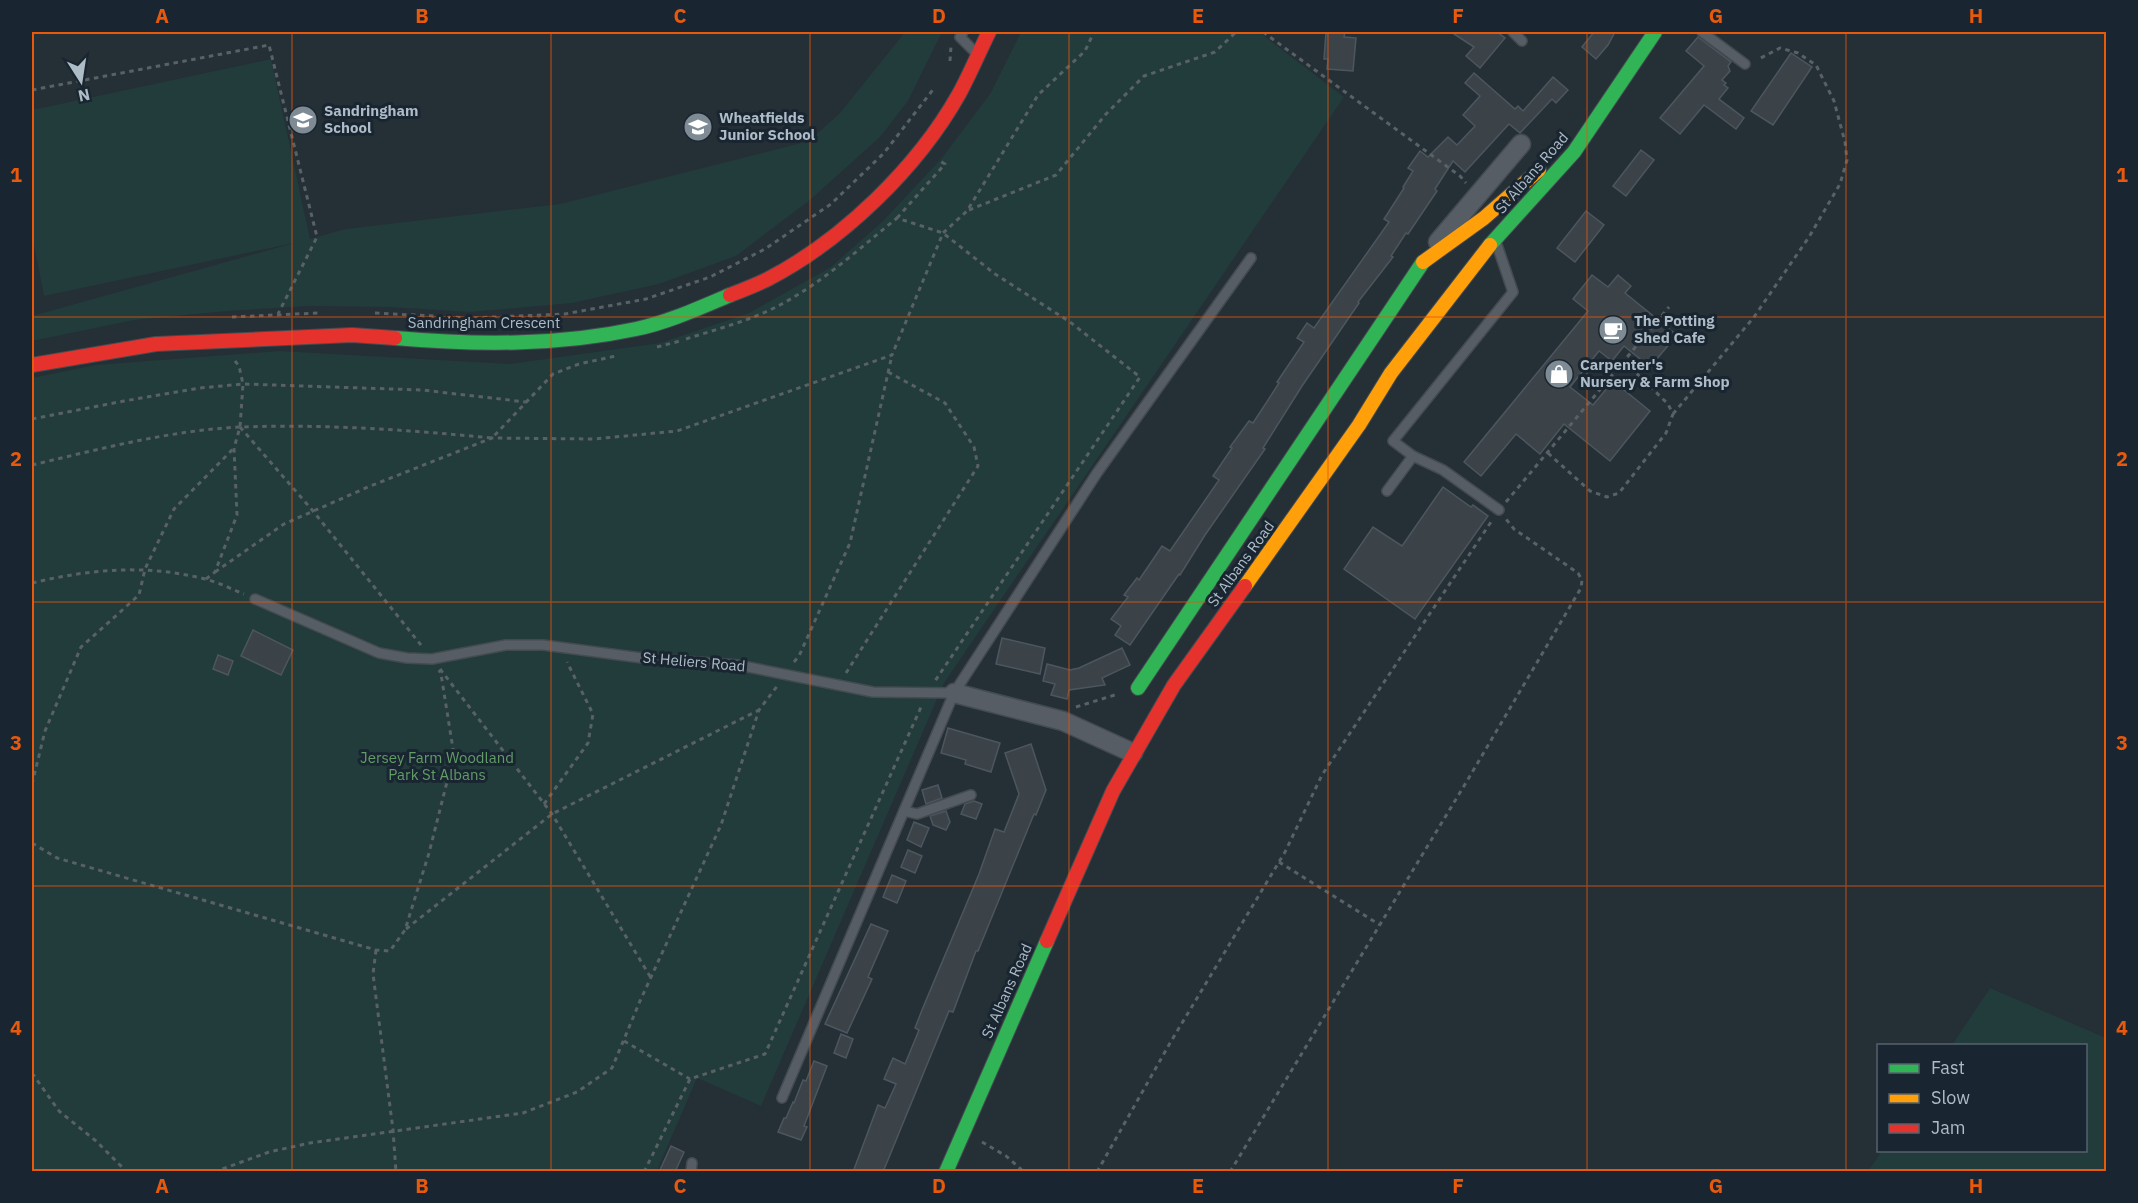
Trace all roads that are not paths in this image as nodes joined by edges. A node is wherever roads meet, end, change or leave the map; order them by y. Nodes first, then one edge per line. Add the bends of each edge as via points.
1 (963, 32) edge
2 (989, 32) edge
3 (1513, 32) edge
4 (1655, 32) edge
5 (1702, 32) edge
6 (1522, 41) dead end
7 (979, 56) junction
8 (1745, 64) road end
9 (1521, 144) dead end
10 (1574, 152) junction
11 (1496, 240) junction
12 (1251, 258) dead end
13 (1422, 262) junction
14 (32, 365) edge
15 (1413, 456) junction
16 (1387, 491) dead end
17 (1499, 510) road end
18 (255, 599) road end
19 (1138, 688) road end
20 (954, 693) junction
21 (1133, 753) junction
22 (971, 795) dead end
23 (904, 811) junction
24 (782, 1098) dead end
25 (946, 1172) edge

1 - 7 lane via 960,37
2 - 7 street, Sandringham Crescent
3 - 6 lane
4 - 10 street, St Albans Road
5 - 8 lane
7 - 14 street, Sandringham Crescent via 921,152 873,203 815,250 768,279 680,316 615,333 552,342 352,335 156,344
9 - 13 street
10 - 11 street, St Albans Road
10 - 13 street via 1545,165 1484,218
11 - 15 lane via 1513,292 1393,441
11 - 21 street, St Albans Road via 1391,373 1316,488 1174,685
12 - 20 lane via 1097,473
13 - 19 street
15 - 16 lane
15 - 17 lane via 1443,470
18 - 20 lane, St Heliers Road via 379,653 407,658 432,659 525,644 738,665 873,692
20 - 21 street, St Heliers Road via 1063,721
20 - 23 lane
21 - 25 street, St Albans Road
22 - 23 lane via 917,814
23 - 24 lane

